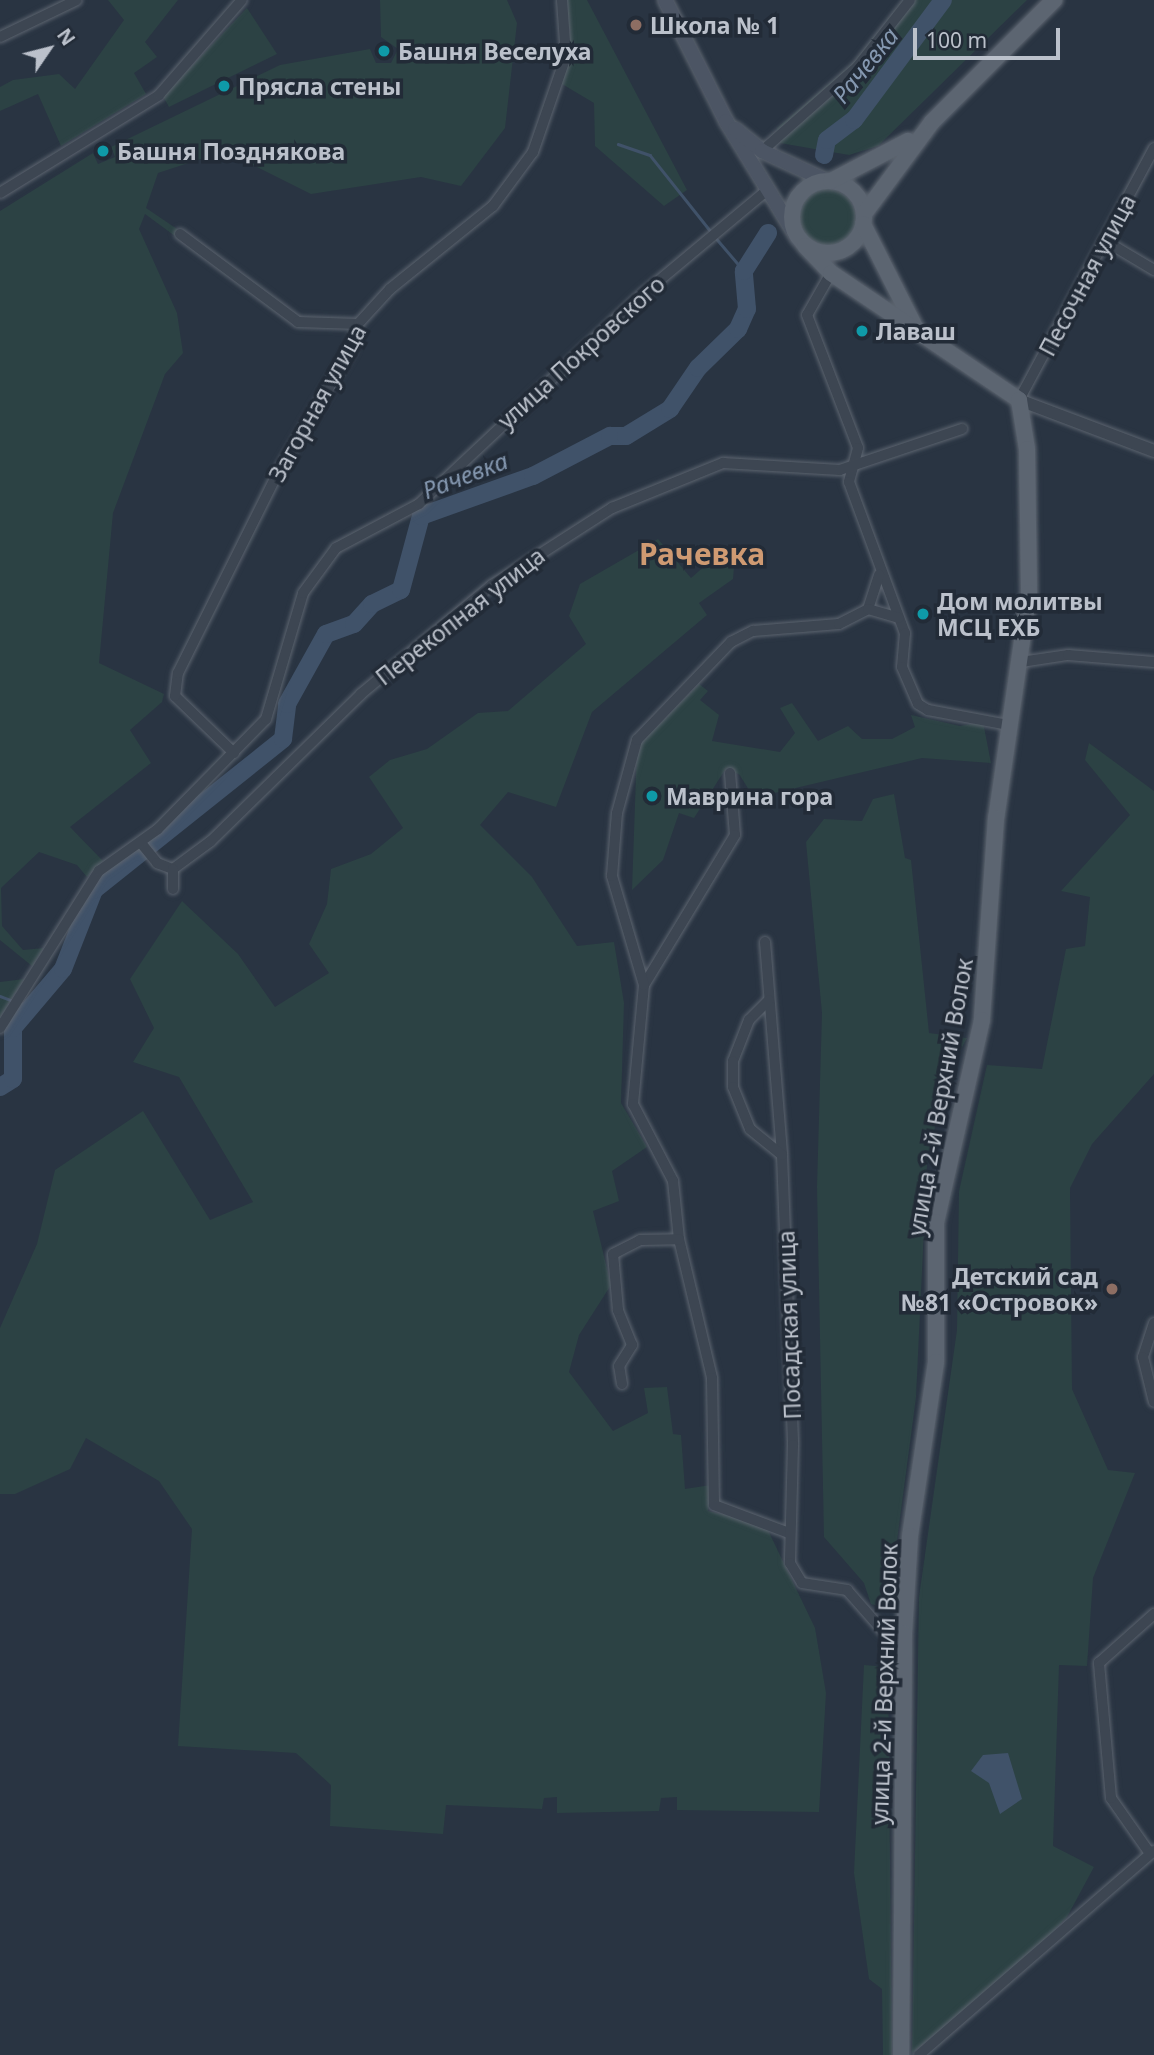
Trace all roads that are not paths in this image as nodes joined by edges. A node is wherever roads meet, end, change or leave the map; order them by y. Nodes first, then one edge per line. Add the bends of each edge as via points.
1 (76, 0) edge
2 (242, 0) edge
3 (562, 0) edge
4 (665, 0) edge
5 (910, 0) edge
6 (1054, 0) edge
7 (0, 37) edge
8 (726, 121) junction
9 (932, 122) junction
10 (1154, 148) edge
11 (762, 151) junction
12 (829, 181) junction
13 (766, 191) junction
14 (0, 193) edge
15 (864, 219) junction
16 (180, 234) dead end
17 (1107, 242) junction
18 (802, 243) junction
19 (1154, 270) edge
20 (831, 272) junction
21 (358, 324) junction
22 (919, 335) junction
23 (1019, 400) junction
24 (962, 429) dead end
25 (1154, 451) edge
26 (853, 464) junction
27 (879, 574) junction
28 (868, 610) junction
29 (899, 618) junction
30 (1021, 662) junction
31 (1154, 662) edge
32 (1008, 725) junction
33 (234, 754) junction
34 (730, 774) dead end
35 (142, 844) junction
36 (173, 869) junction
37 (173, 889) dead end
38 (765, 942) dead end
39 (644, 985) junction
40 (769, 1000) junction
41 (0, 1028) edge
42 (782, 1155) junction
43 (679, 1239) junction
44 (1154, 1323) edge
45 (622, 1384) dead end
46 (1154, 1402) edge
47 (789, 1533) junction
48 (1154, 1614) edge
49 (904, 1633) junction
50 (1152, 1852) edge
51 (901, 2055) edge
52 (919, 2055) edge

1 - 7 street
2 - 14 street via 159,95
3 - 21 street, Загорная улица via 566,56 533,152 493,206 390,289
4 - 8 main road
5 - 11 street via 858,66
6 - 9 main road
8 - 11 main road
8 - 13 main road
9 - 12 main road via 880,159
9 - 15 main road
10 - 17 street, Песочная улица
11 - 12 main road
12 - 15 main road via 850,189
12 - 18 main road via 805,189 795,201 792,225
13 - 18 main road
13 - 33 street, улица Покровского via 732,213 582,348 419,504 336,548 303,593 266,719
15 - 18 main road via 857,239 840,252
15 - 22 main road
16 - 21 street via 298,322
17 - 19 street
17 - 23 street, Песочная улица
18 - 20 main road
20 - 22 main road
20 - 26 street via 807,315 858,448
21 - 33 street, Загорная улица via 351,350 278,472 178,673 175,696
22 - 23 main road
23 - 25 street
23 - 30 main road, улица 2-й Верхний Волок via 1027,449 1030,593
24 - 26 street, Перекопная улица
26 - 27 street via 849,482
26 - 36 street, Перекопная улица via 841,470 723,463 612,508 563,537 492,585 361,694 211,841
27 - 28 street
27 - 29 street
28 - 29 street
28 - 39 street via 839,624 772,626 731,642 637,740 617,813 612,876
29 - 32 street via 902,667 918,704 955,719
30 - 31 street via 1068,655
30 - 32 main road, улица 2-й Верхний Волок
32 - 49 main road, улица 2-й Верхний Волок via 982,1020 936,1222 936,1362
33 - 35 street, улица Покровского
34 - 39 street via 734,835
35 - 36 street via 153,858
35 - 41 street, улица Покровского via 99,871
36 - 37 street
38 - 40 street, Посадская улица
39 - 43 street via 633,1104 673,1181
40 - 42 street, Посадская улица
40 - 42 street via 749,1020 733,1061 733,1087 750,1129
42 - 47 street, Посадская улица via 793,1445
43 - 45 street via 640,1240 613,1254 618,1310 632,1345 619,1366
43 - 47 street via 712,1378 714,1505
44 - 46 street via 1143,1357
47 - 49 street, Посадская улица via 790,1563 802,1583 847,1590 883,1631
48 - 50 street via 1099,1663 1111,1798
49 - 51 main road, улица 2-й Верхний Волок
50 - 52 street

